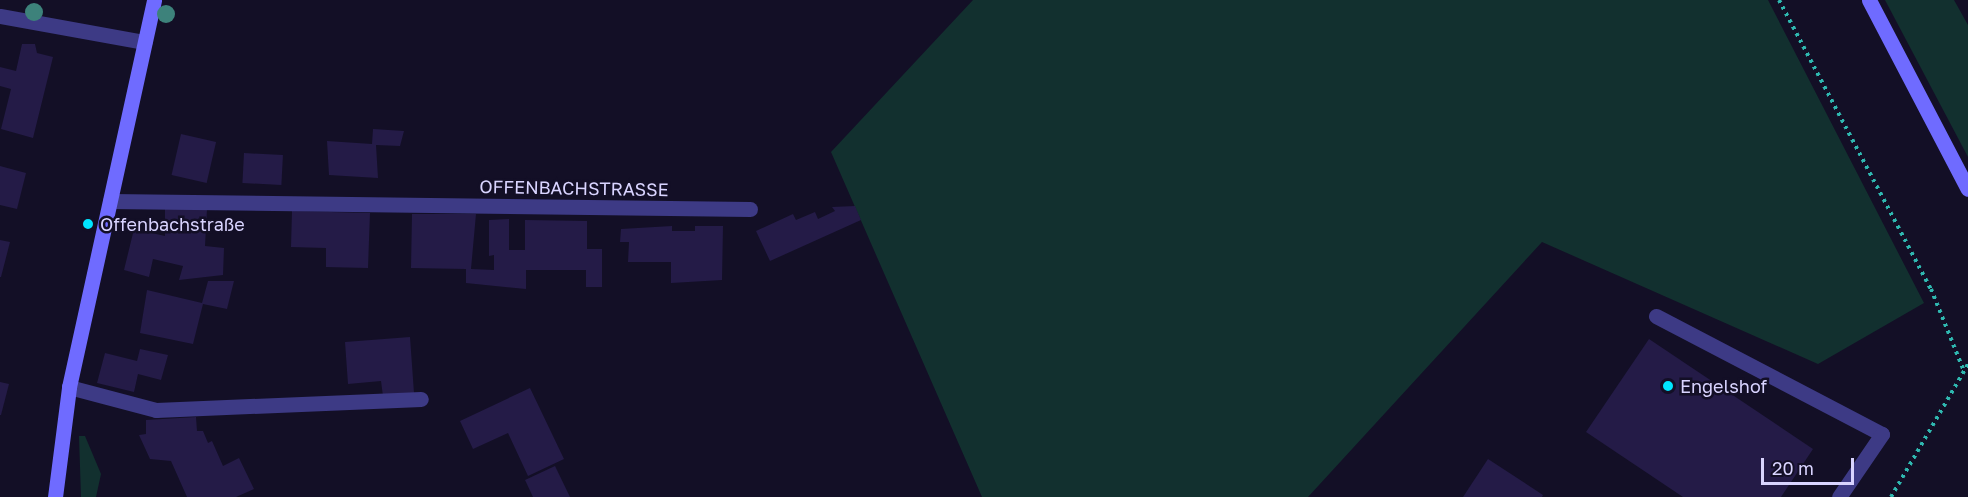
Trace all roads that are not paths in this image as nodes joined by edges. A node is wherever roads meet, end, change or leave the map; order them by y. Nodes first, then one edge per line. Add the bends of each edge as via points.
1 (154, 0) edge
2 (1869, 0) edge
3 (0, 16) edge
4 (145, 42) junction
5 (1968, 189) edge
6 (110, 201) junction
7 (750, 209) dead end
8 (1656, 316) dead end
9 (69, 387) junction
10 (421, 399) dead end
11 (55, 497) edge
12 (1839, 497) edge

1 - 4 street
2 - 5 street
3 - 4 street
4 - 6 street
6 - 7 street, OFFENBACHSTRASSE
6 - 9 street
8 - 12 street via 1882,434
9 - 10 street via 156,410
9 - 11 street

